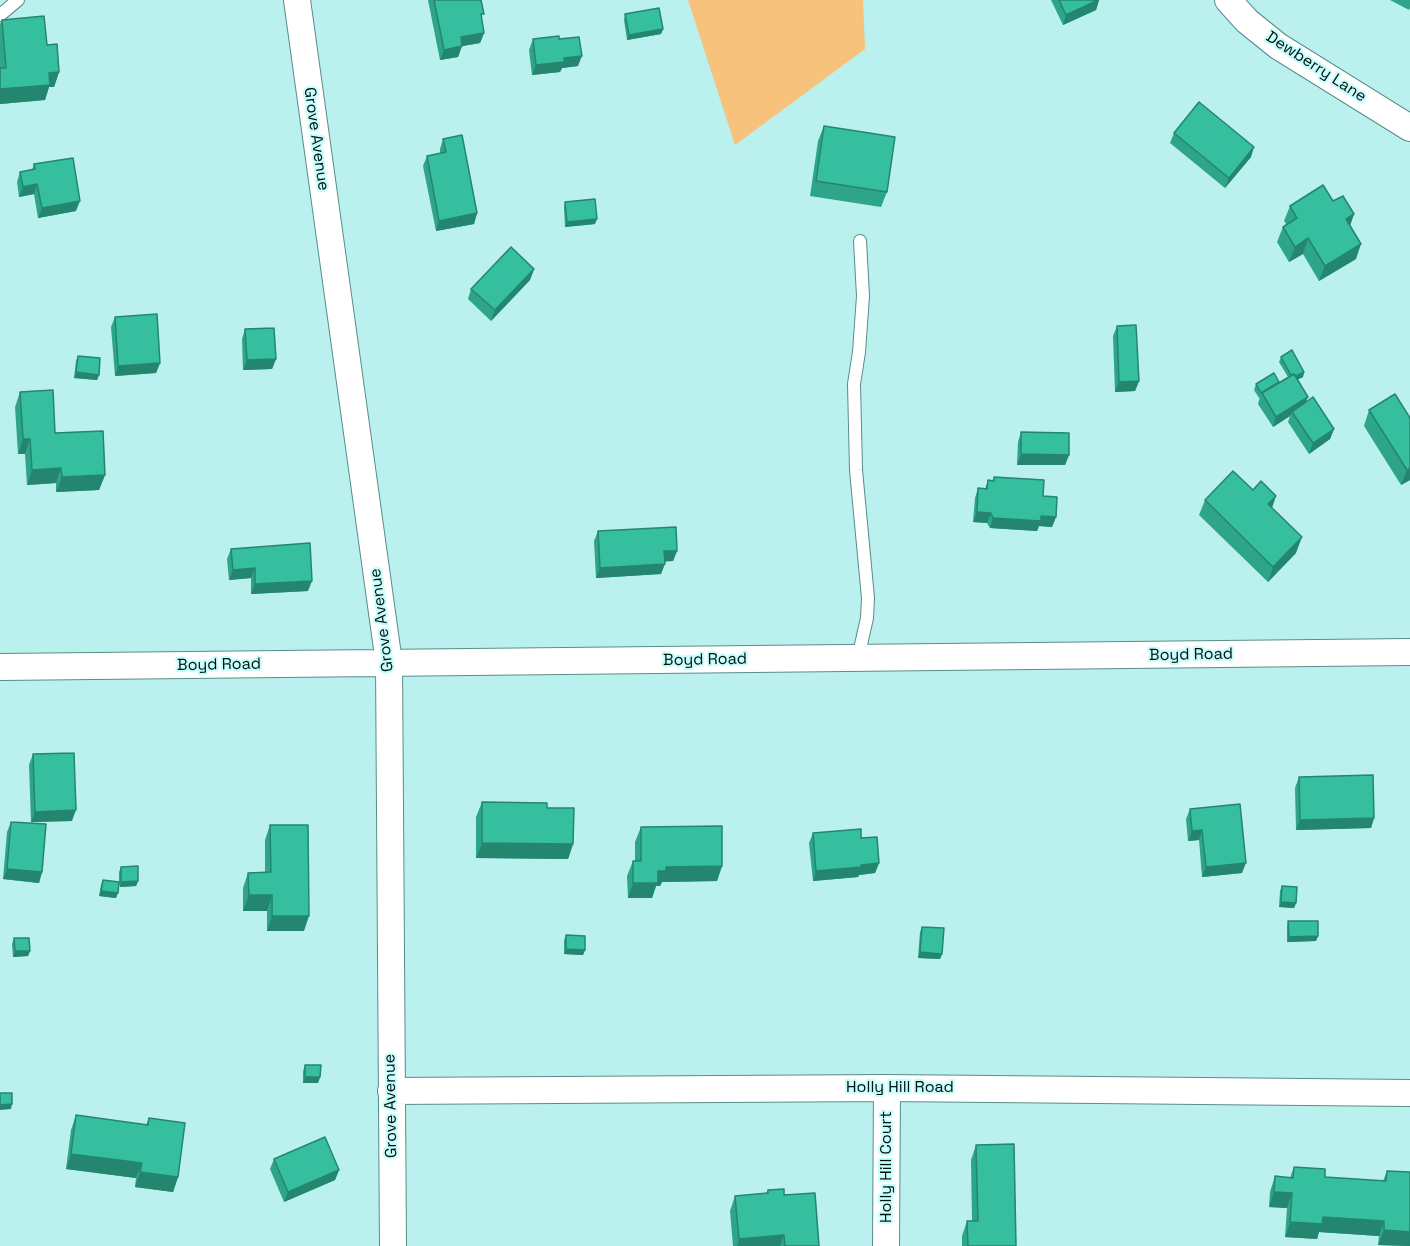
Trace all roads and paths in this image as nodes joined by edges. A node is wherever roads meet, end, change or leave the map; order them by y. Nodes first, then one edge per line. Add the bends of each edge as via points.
1 (18, 0) edge
2 (297, 0) edge
3 (1228, 0) edge
4 (0, 15) edge
5 (1410, 128) edge
6 (860, 241) dead end
7 (1410, 652) edge
8 (858, 658) junction
9 (389, 663) junction
10 (0, 667) edge
11 (887, 1088) junction
12 (391, 1091) junction
13 (1410, 1093) edge
14 (393, 1246) edge
15 (886, 1246) edge

1 - 4 lane
2 - 9 street, Grove Avenue
3 - 5 street, Dewberry Lane via 1278,45
6 - 8 lane via 863,296 854,384 856,470 868,598
7 - 8 street, Boyd Road
8 - 9 street, Boyd Road
9 - 10 street, Boyd Road
9 - 12 street, Grove Avenue
11 - 12 street, Holly Hill Road
11 - 13 street, Holly Hill Road
11 - 15 street, Holly Hill Court
12 - 14 street, Grove Avenue

